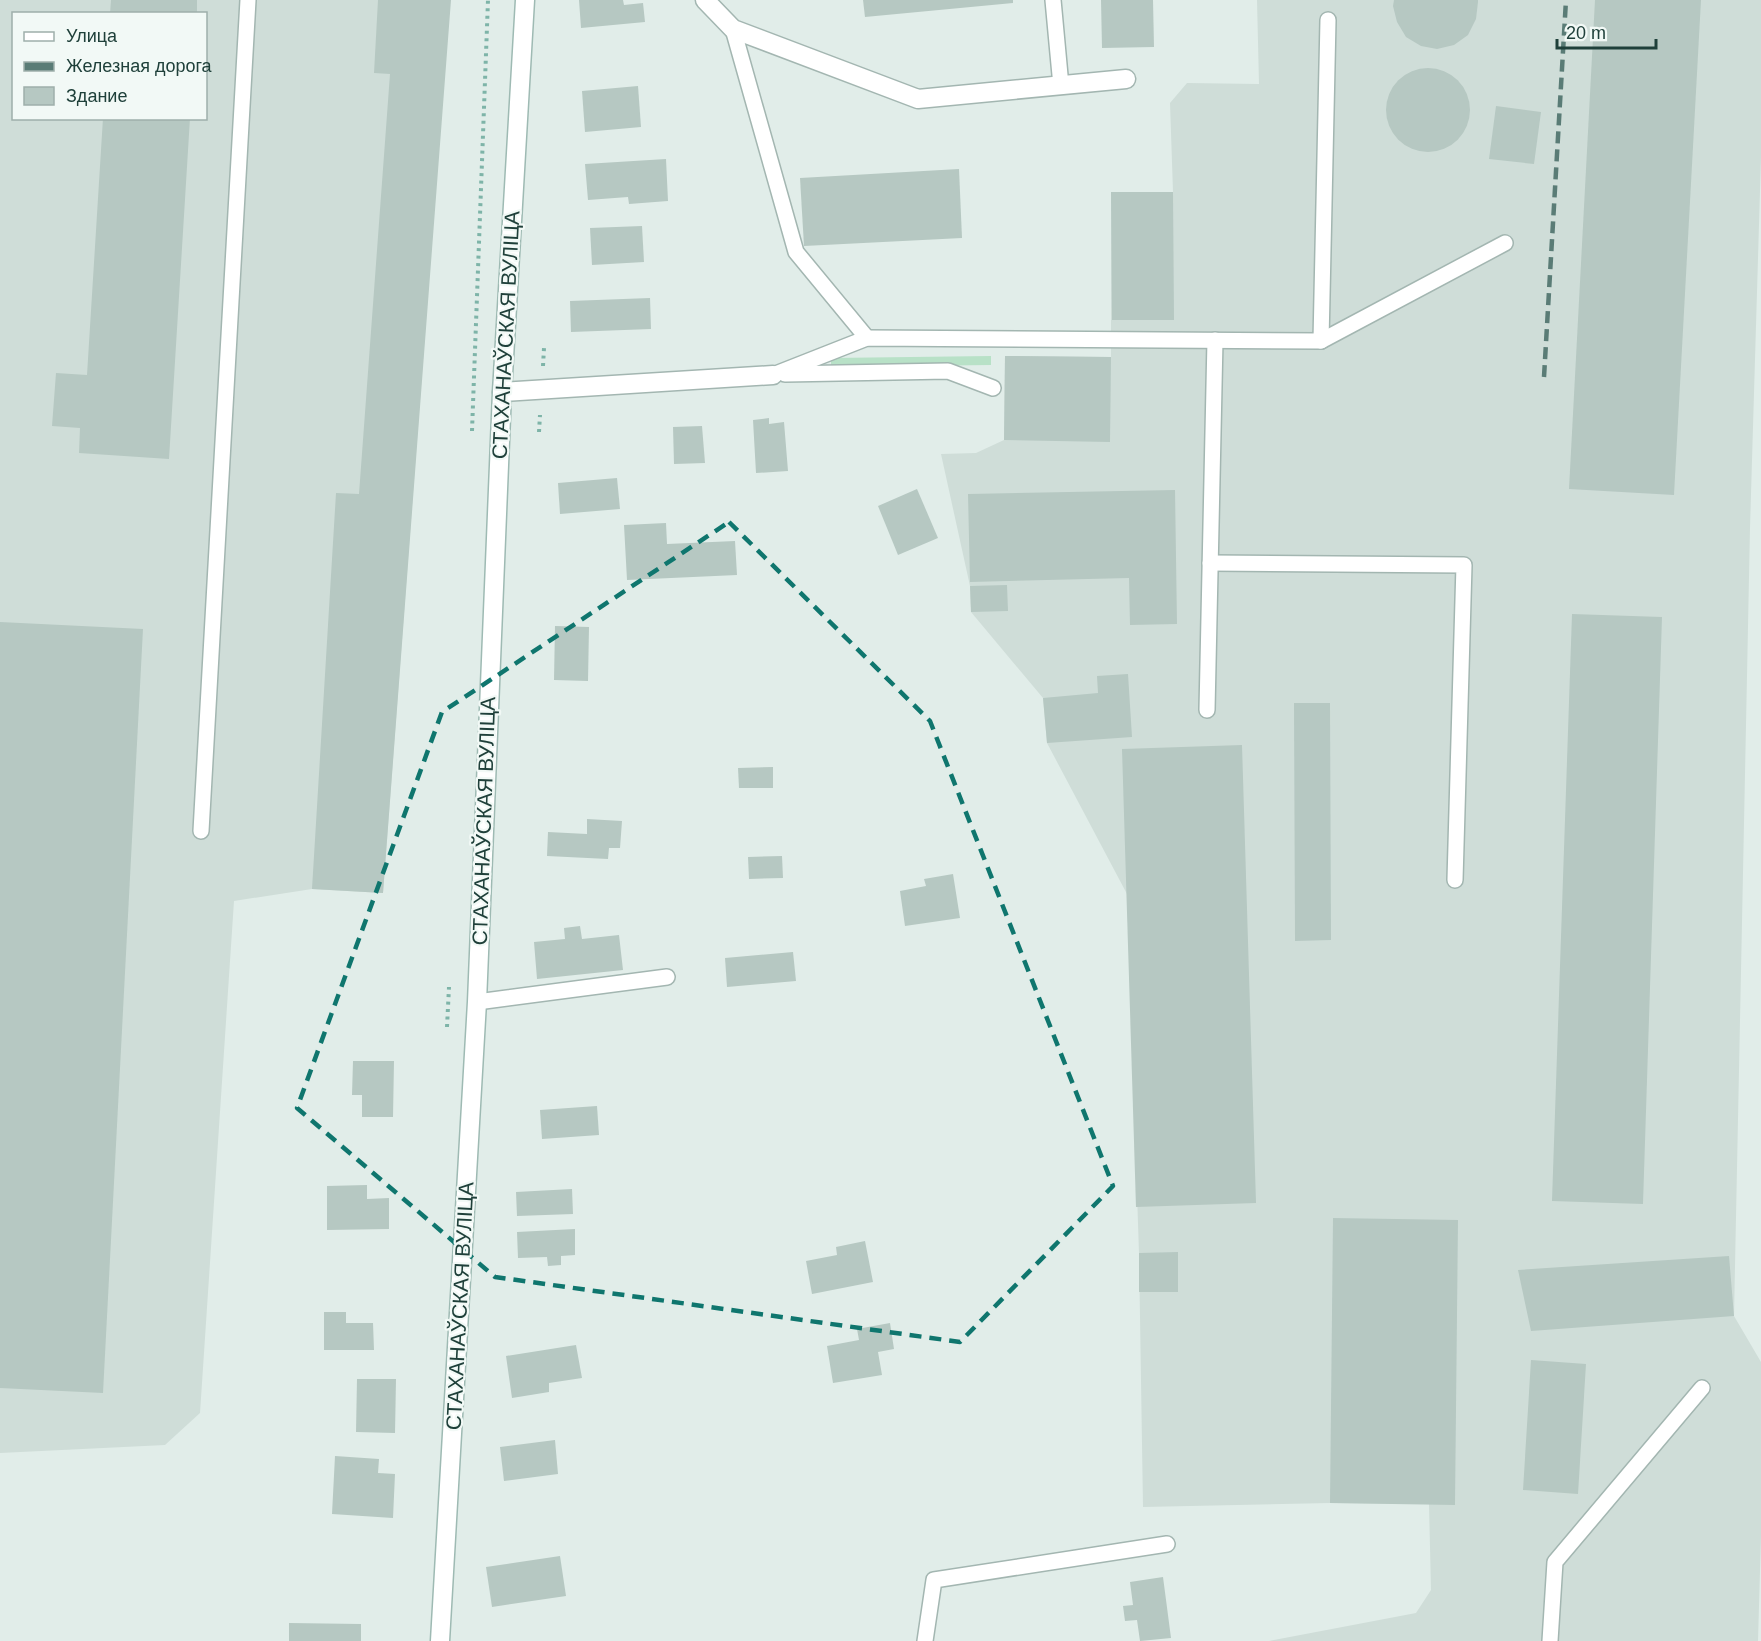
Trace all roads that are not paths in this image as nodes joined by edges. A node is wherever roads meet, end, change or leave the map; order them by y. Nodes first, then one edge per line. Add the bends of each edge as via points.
1 (248, 0) edge
2 (525, 0) edge
3 (705, 0) edge
4 (1053, 0) edge
5 (1328, 20) dead end
6 (733, 29) junction
7 (1126, 79) dead end
8 (1060, 86) junction
9 (1505, 243) dead end
10 (867, 338) junction
11 (1215, 340) junction
12 (1321, 341) junction
13 (773, 375) junction
14 (993, 388) dead end
15 (502, 392) junction
16 (1210, 563) junction
17 (1207, 710) dead end
18 (201, 831) dead end
19 (1455, 880) dead end
20 (667, 977) dead end
21 (477, 1002) junction
22 (1702, 1388) dead end
23 (1167, 1544) dead end
24 (440, 1641) edge
25 (925, 1641) edge
26 (1550, 1641) edge

1 - 18 lane
2 - 15 street, СТАХАНАЎСКАЯ ВУЛІЦА
3 - 6 street
4 - 8 lane
5 - 12 lane
6 - 8 street via 918,99
6 - 10 lane via 796,252
7 - 8 street
9 - 12 lane
10 - 11 lane
10 - 13 lane
11 - 12 lane
11 - 16 lane
13 - 14 lane via 948,371
13 - 15 street
15 - 21 street, СТАХАНАЎСКАЯ ВУЛІЦА
16 - 17 lane
16 - 19 lane via 1464,565
20 - 21 lane
21 - 24 street, СТАХАНАЎСКАЯ ВУЛІЦА
22 - 26 lane via 1556,1562
23 - 25 lane via 934,1580

